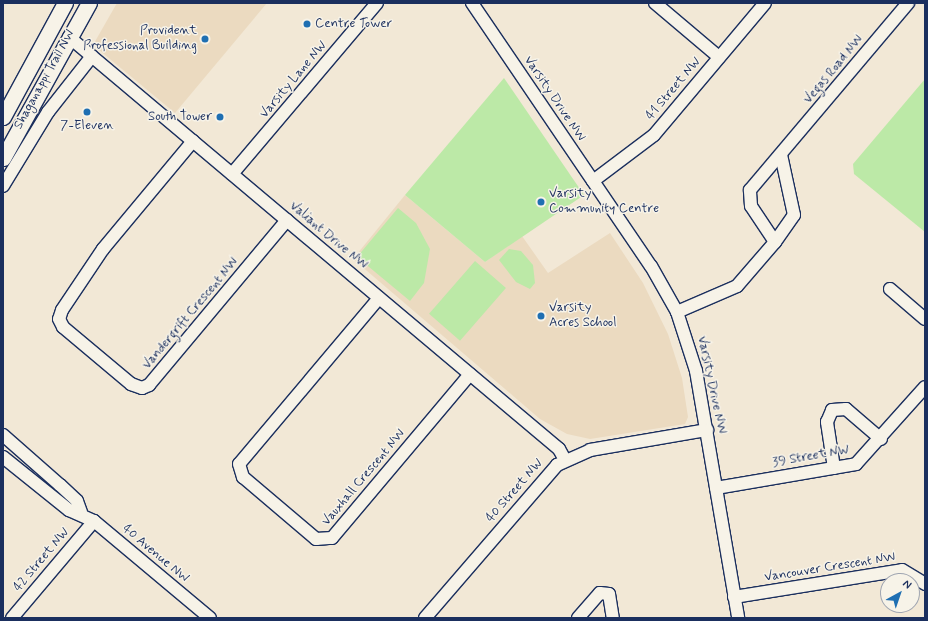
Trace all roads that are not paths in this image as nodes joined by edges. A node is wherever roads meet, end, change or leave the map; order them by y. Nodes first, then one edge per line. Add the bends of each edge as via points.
1 (65, 3) edge
2 (76, 3) edge
3 (88, 3) edge
4 (377, 3) edge
5 (472, 3) edge
6 (655, 3) edge
7 (765, 3) edge
8 (908, 3) edge
9 (69, 37) junction
10 (92, 56) junction
11 (719, 57) junction
12 (3, 118) edge
13 (193, 141) junction
14 (781, 155) junction
15 (3, 158) edge
16 (232, 174) junction
17 (593, 180) junction
18 (3, 186) edge
19 (287, 220) junction
20 (775, 242) junction
21 (890, 289) dead end
22 (379, 298) junction
23 (677, 312) junction
24 (925, 319) edge
25 (470, 374) junction
26 (925, 387) edge
27 (707, 430) junction
28 (3, 435) edge
29 (881, 439) junction
30 (3, 457) edge
31 (565, 460) junction
32 (834, 468) junction
33 (716, 488) junction
34 (81, 512) junction
35 (94, 521) junction
36 (925, 584) edge
37 (734, 597) junction
38 (12, 618) edge
39 (210, 618) edge
40 (425, 618) edge
41 (578, 618) edge
42 (613, 618) edge
43 (738, 618) edge

1 - 12 main road, Shaganappi Trail NW
2 - 9 main road via 66,26
3 - 9 main road, Shaganappi Trail NW
4 - 16 street, Varsity Lane NW
5 - 17 street, Varsity Drive NW
6 - 11 street
7 - 11 street, 41 Street NW
8 - 14 street, Vegas Road NW
9 - 10 street, Valiant Drive NW
9 - 15 main road, Shaganappi Trail NW
10 - 13 street, Valiant Drive NW
10 - 18 street via 48,112
11 - 17 street, 41 Street NW via 646,143
13 - 16 street, Valiant Drive NW
13 - 19 street, Vandergrift Crescent NW via 103,249 62,310 59,319 63,327 131,384 142,388 149,385
14 - 20 street via 794,215
14 - 20 street, Vegas Road NW via 752,187 748,198
16 - 19 street, Valiant Drive NW
17 - 23 street, Varsity Drive NW via 651,266
19 - 22 street, Valiant Drive NW
20 - 23 street via 733,289
21 - 24 street
22 - 25 street, Valiant Drive NW
22 - 25 street, Vauxhall Crescent NW via 239,464 243,477 316,539 332,538
23 - 27 street, Varsity Drive NW via 696,371
25 - 31 street, Valiant Drive NW via 559,449
26 - 29 street, 39 Street NW
27 - 31 street, 40 Street NW via 590,450
27 - 33 street, Varsity Drive NW
28 - 34 street, 40 Avenue NW via 66,490
29 - 32 street, 39 Street NW via 860,462
29 - 32 street via 846,410 832,410 827,422
30 - 34 street, 40 Avenue NW via 69,510
31 - 40 street, 40 Street NW via 546,474
32 - 33 street, 39 Street NW
33 - 37 street, Varsity Drive NW
34 - 35 street, 40 Avenue NW
35 - 38 street, 42 Street NW
35 - 39 street, 40 Avenue NW
36 - 37 street, Vancouver Crescent NW via 902,570
37 - 43 street, Varsity Drive NW
41 - 42 street via 600,592 609,594

